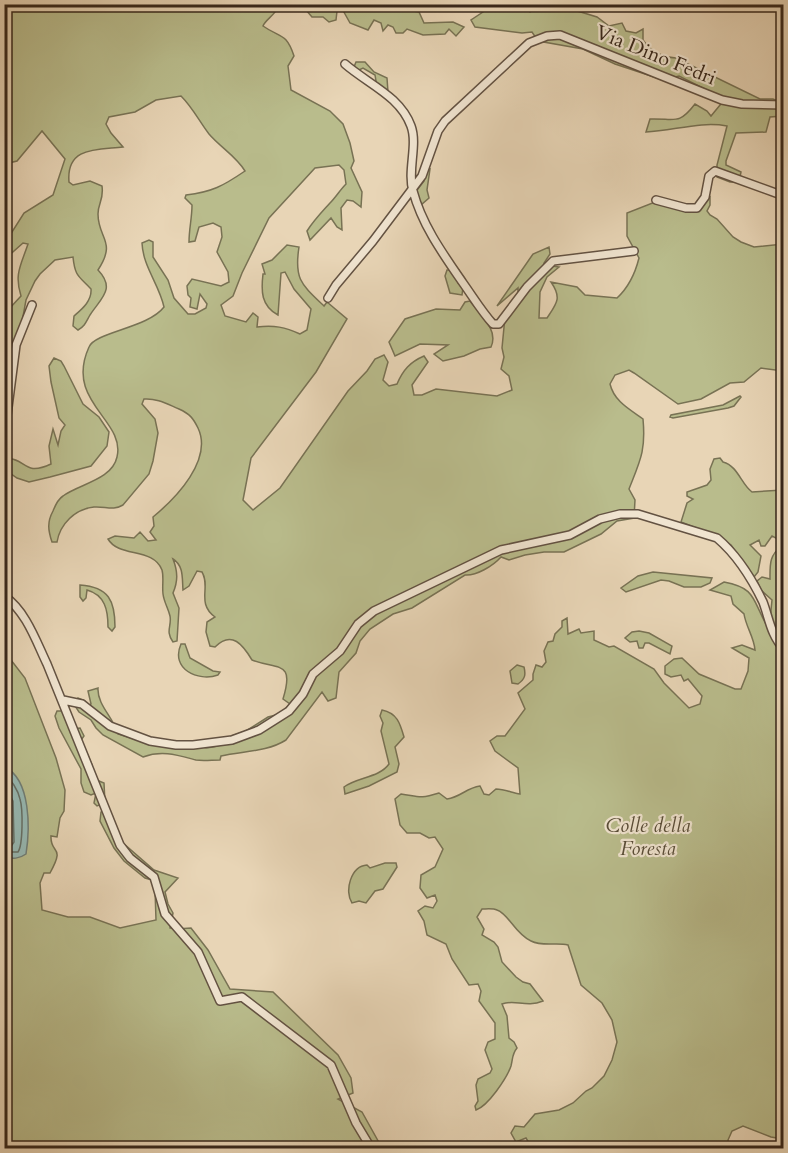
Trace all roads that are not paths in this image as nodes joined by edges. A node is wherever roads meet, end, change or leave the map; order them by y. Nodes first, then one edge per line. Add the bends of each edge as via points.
1 (345, 64) dead end
2 (783, 105) edge
3 (412, 189) junction
4 (783, 196) edge
5 (656, 200) dead end
6 (634, 251) dead end
7 (328, 298) dead end
8 (32, 305) dead end
9 (4, 438) edge
10 (4, 596) edge
11 (783, 649) edge
12 (63, 700) junction
13 (371, 1149) edge

1 - 3 street via 390,95 412,128
2 - 3 street, Via Dino Fedri via 722,100 560,35 547,36 529,43 445,121 422,176
3 - 6 street via 446,261 493,324 499,324 553,261
3 - 7 street, Via Dino Fedri
4 - 5 street via 715,171 709,176 705,197 697,208
8 - 9 street via 16,345
10 - 12 street via 16,606 33,635
11 - 12 street via 776,641 750,577 717,538 638,514 620,514 600,519 570,535 501,550 374,611 314,674 289,711 260,730 232,740 193,745 150,741 110,726 82,704
12 - 13 street via 120,845 154,877 165,914 198,952 220,1001 242,997 331,1065

